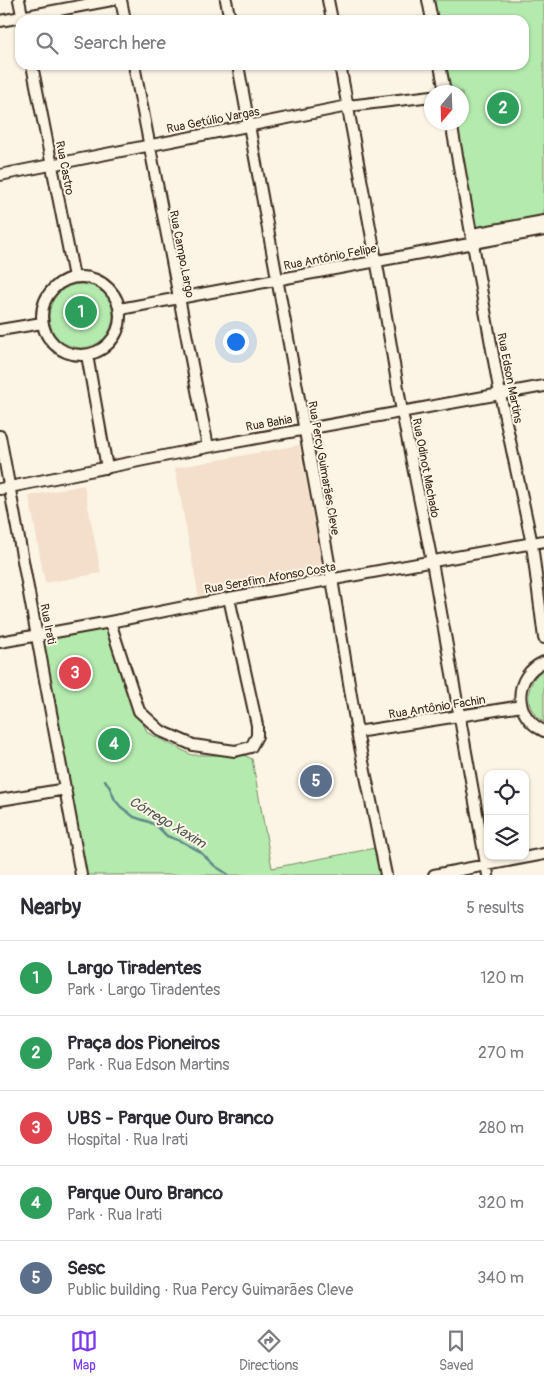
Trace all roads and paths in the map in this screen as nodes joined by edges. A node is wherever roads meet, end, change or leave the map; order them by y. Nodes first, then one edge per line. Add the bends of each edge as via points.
1 (19, 0) edge
2 (112, 0) edge
3 (121, 0) edge
4 (226, 0) edge
5 (328, 0) edge
6 (428, 0) edge
7 (21, 15) edge
8 (41, 15) edge
9 (124, 15) edge
10 (229, 15) edge
11 (331, 15) edge
12 (431, 15) edge
13 (15, 20) edge
14 (0, 21) edge
15 (33, 70) edge
16 (135, 70) edge
17 (239, 70) edge
18 (341, 70) edge
19 (441, 70) edge
20 (444, 85) edge
21 (424, 97) edge
22 (348, 106) junction
23 (249, 126) junction
24 (453, 130) edge
25 (149, 145) junction
26 (52, 164) junction
27 (0, 175) edge
28 (544, 221) edge
29 (544, 230) edge
30 (473, 239) junction
31 (376, 261) junction
32 (74, 277) junction
33 (277, 280) junction
34 (178, 298) junction
35 (120, 309) junction
36 (42, 323) junction
37 (0, 330) edge
38 (86, 355) junction
39 (544, 386) edge
40 (500, 394) junction
41 (402, 412) junction
42 (304, 430) junction
43 (0, 436) edge
44 (208, 447) junction
45 (107, 468) junction
46 (5, 488) edge
47 (544, 541) edge
48 (532, 544) junction
49 (432, 562) junction
50 (332, 579) junction
51 (229, 598) junction
52 (110, 622) junction
53 (38, 635) junction
54 (544, 638) edge
55 (0, 642) edge
56 (544, 662) edge
57 (522, 706) junction
58 (458, 715) junction
59 (544, 731) edge
60 (357, 732) junction
61 (66, 789) junction
62 (0, 800) edge
63 (544, 854) edge
64 (487, 870) edge
65 (81, 875) edge
66 (386, 875) edge
67 (434, 875) edge

1 - 7 street
2 - 8 street
3 - 9 street
4 - 10 street
5 - 11 street
6 - 12 street
13 - 14 street
15 - 26 street, Rua Castro
16 - 25 street, Rua Campo Largo
17 - 23 street, Rua Percy Guimarães Cleve
18 - 22 street, Rua Odinot Machado
19 - 20 street
21 - 22 street, Rua Getúlio Vargas
22 - 23 street, Rua Getúlio Vargas
22 - 31 street, Rua Odinot Machado
23 - 25 street, Rua Getúlio Vargas
23 - 33 street, Rua Percy Guimarães Cleve
24 - 30 street, Rua Edson Martins
25 - 26 street, Rua Getúlio Vargas
25 - 34 street, Rua Campo Largo
26 - 27 street, Rua Getúlio Vargas
26 - 32 street, Rua Castro
28 - 30 street, Rua Antônio Felipe
29 - 30 street, Rua Antônio Felipe
30 - 31 street, Rua Antônio Felipe
30 - 40 street, Rua Edson Martins
31 - 33 street, Rua Antônio Felipe
31 - 41 street, Rua Odinot Machado
32 - 35 street via 98,280 116,297
32 - 36 street via 52,288 45,298
33 - 34 street, Rua Antônio Felipe
33 - 42 street, Rua Percy Guimarães Cleve
34 - 35 street, Rua Antônio Felipe
34 - 44 street, Rua Campo Largo
35 - 38 street via 121,321 109,344
36 - 37 street
36 - 38 street via 53,344 63,351
38 - 45 street
39 - 40 street, Rua Bahia
40 - 41 street, Rua Bahia
40 - 48 street, Rua Edson Martins
41 - 42 street, Rua Bahia
41 - 49 street, Rua Odinot Machado
42 - 44 street, Rua Bahia
42 - 50 street, Rua Percy Guimarães Cleve
43 - 46 street, Rua Irati
44 - 45 street, Rua Bahia
45 - 46 street, Rua Bahia
46 - 53 street, Rua Irati
47 - 48 street, Rua Serafim Afonso Costa
48 - 49 street, Rua Serafim Afonso Costa
48 - 54 street, Rua Edson Martins
49 - 50 street, Rua Serafim Afonso Costa
49 - 58 street, Rua Odinot Machado
50 - 51 street, Rua Serafim Afonso Costa
50 - 60 street, Rua Percy Guimarães Cleve
51 - 52 street, Rua Serafim Afonso Costa
51 - 52 street via 257,725 257,736 251,746 235,751 193,745 161,731 139,711
52 - 53 street, Rua Serafim Afonso Costa
53 - 55 street, Rua Serafim Afonso Costa
53 - 61 street, Rua Irati
56 - 57 street via 525,678 521,687
57 - 58 street, Rua Antônio Fachin
57 - 59 street via 533,724
58 - 60 street, Rua Antônio Fachin
58 - 64 street, Rua Odinot Machado
60 - 66 street, Rua Percy Guimarães Cleve
61 - 62 street
61 - 65 street, Rua Irati
63 - 64 street
64 - 67 street

